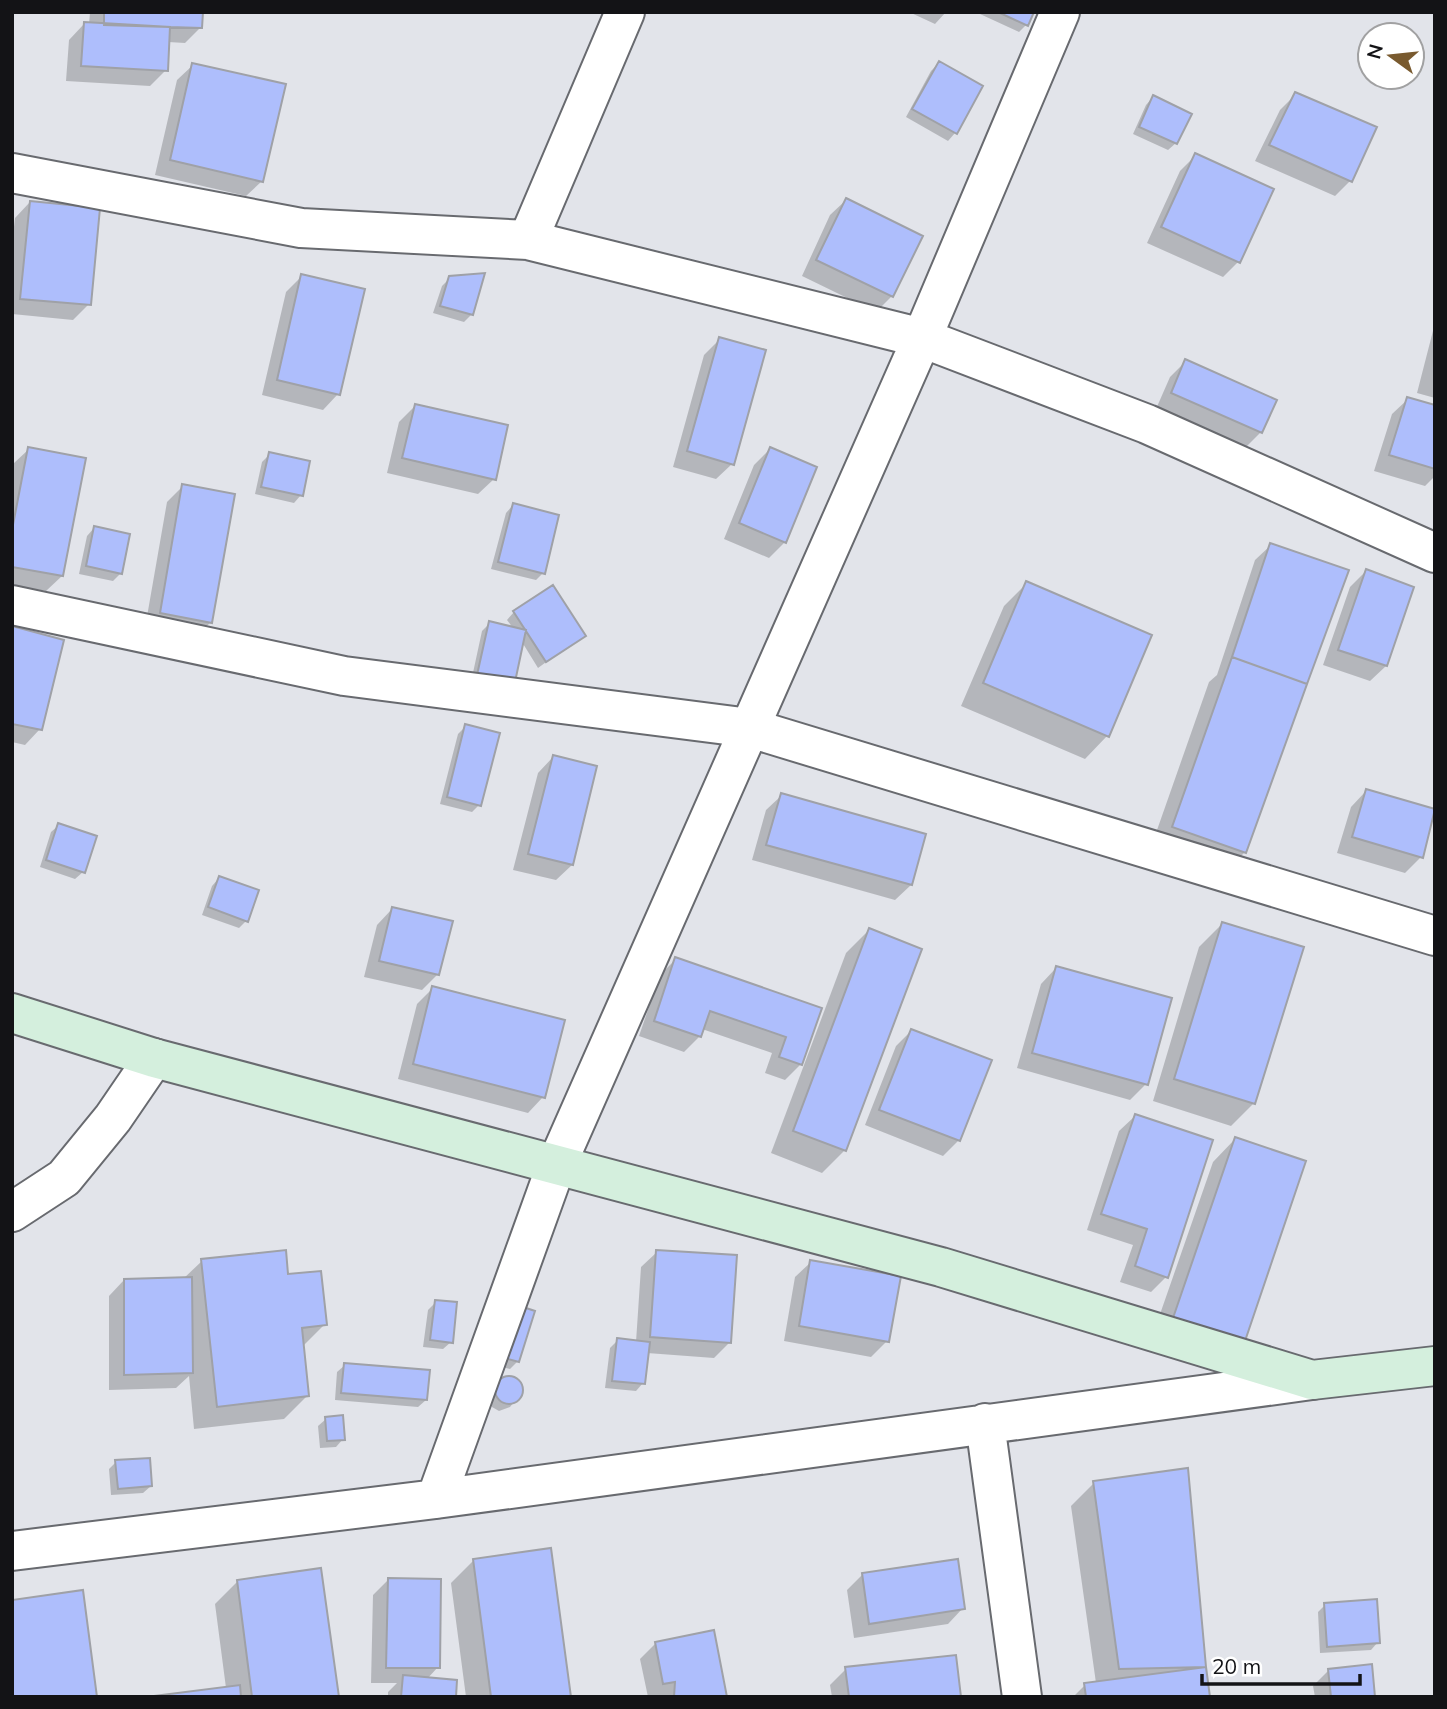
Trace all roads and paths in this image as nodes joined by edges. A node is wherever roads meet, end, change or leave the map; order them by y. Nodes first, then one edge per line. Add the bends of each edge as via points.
1 (625, 12) edge
2 (1060, 12) edge
3 (12, 173) edge
4 (528, 240) junction
5 (922, 338) junction
6 (1435, 554) edge
7 (12, 605) edge
8 (750, 728) junction
9 (1435, 936) edge
10 (12, 1013) edge
11 (154, 1058) junction
12 (556, 1166) junction
13 (12, 1212) edge
14 (1435, 1366) edge
15 (1312, 1380) junction
16 (985, 1423) junction
17 (436, 1499) junction
18 (12, 1552) edge
19 (1022, 1697) edge

1 - 4 street
2 - 5 street
3 - 4 street via 301,228
4 - 5 street
5 - 6 street via 1147,424
5 - 8 street
7 - 8 street via 344,676
8 - 9 street
8 - 12 street
10 - 11 street
11 - 12 street
11 - 13 street via 64,1178
12 - 15 street via 941,1267
12 - 17 street
14 - 15 street
15 - 16 street
16 - 17 street
16 - 19 street
17 - 18 street

